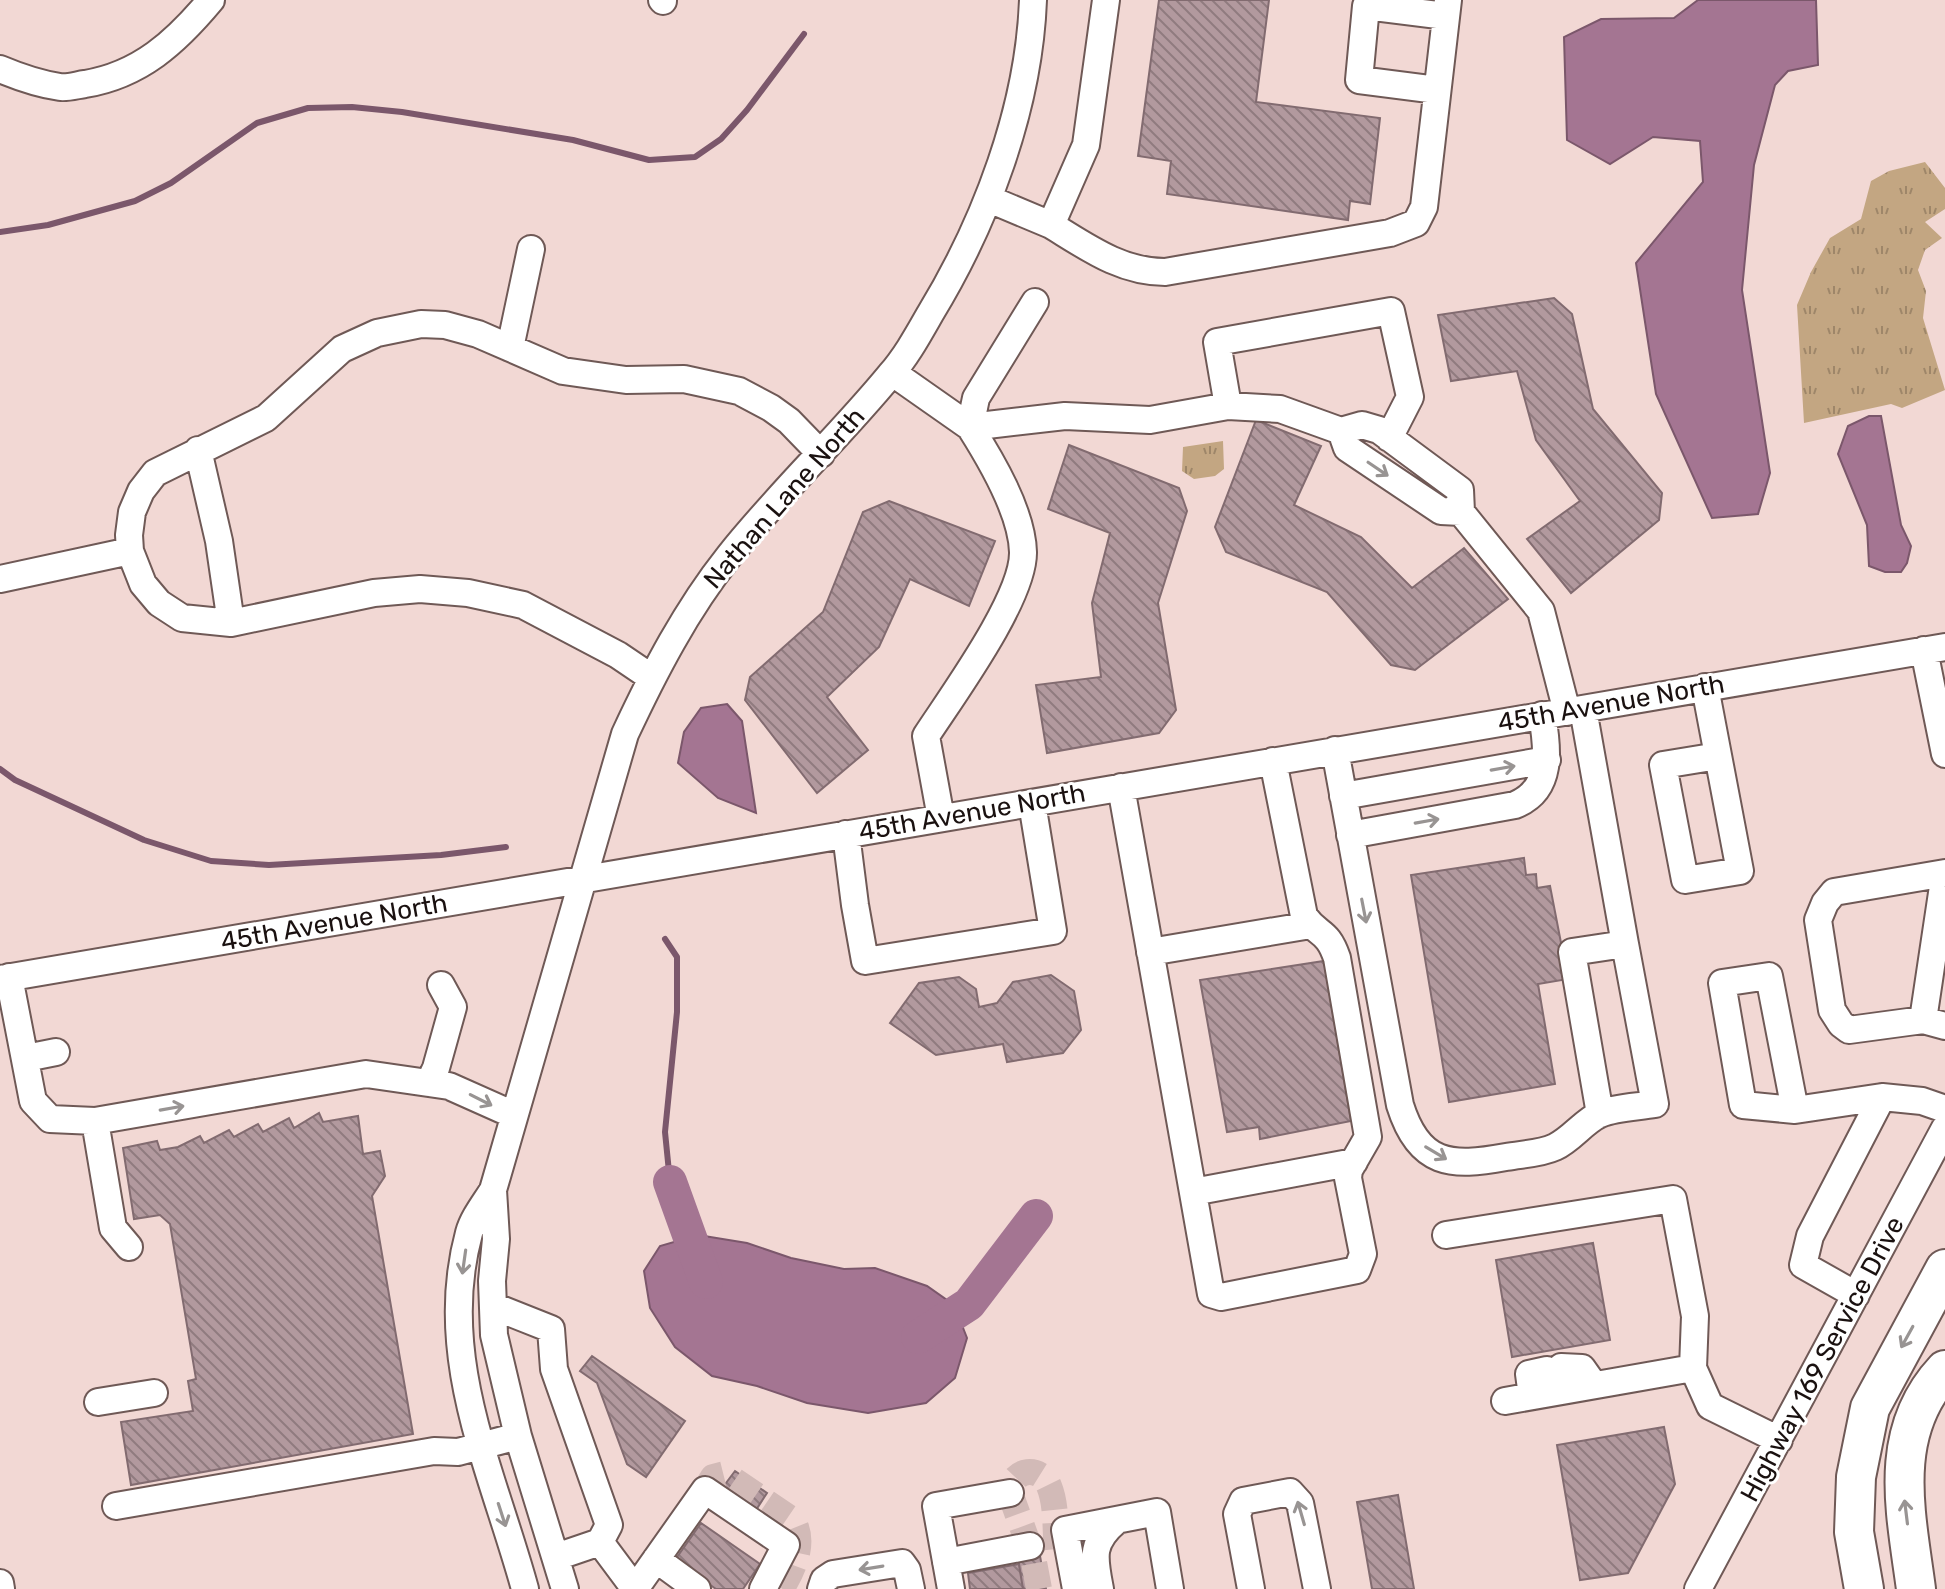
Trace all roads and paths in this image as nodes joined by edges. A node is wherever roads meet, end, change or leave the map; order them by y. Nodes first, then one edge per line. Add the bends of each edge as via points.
1 (211, 0) edge
2 (1033, 0) edge
3 (1106, 0) edge
4 (1447, 8) edge
5 (0, 69) edge
6 (1437, 90) junction
7 (989, 199) junction
8 (1051, 225) junction
9 (531, 249) dead end
10 (1035, 302) dead end
11 (510, 348) junction
12 (893, 373) junction
13 (1228, 406) junction
14 (970, 427) junction
15 (1341, 431) junction
16 (1389, 438) junction
17 (198, 450) junction
18 (821, 454) junction
19 (1461, 512) junction
20 (130, 551) junction
21 (0, 579) edge
22 (231, 623) junction
23 (1935, 648) edge
24 (652, 678) junction
25 (1705, 687) junction
26 (1564, 712) junction
27 (1335, 750) junction
28 (1945, 754) edge
29 (1718, 756) junction
30 (1547, 760) junction
31 (1273, 761) junction
32 (1121, 787) junction
33 (1343, 796) junction
34 (1032, 803) junction
35 (941, 818) junction
36 (846, 834) junction
37 (1350, 835) junction
38 (581, 880) junction
39 (1311, 925) junction
40 (1625, 944) junction
41 (1150, 952) junction
42 (5, 978) edge
43 (441, 985) dead end
44 (1934, 1023) edge
45 (56, 1052) dead end
46 (26, 1058) junction
47 (429, 1083) junction
48 (1882, 1097) junction
49 (1945, 1109) edge
50 (1795, 1110) junction
51 (1600, 1114) junction
52 (514, 1115) junction
53 (95, 1121) junction
54 (1945, 1128) edge
55 (1354, 1162) junction
56 (493, 1190) junction
57 (1193, 1192) junction
58 (1446, 1235) dead end
59 (129, 1247) dead end
60 (1945, 1269) edge
61 (1856, 1295) junction
62 (493, 1306) junction
63 (1693, 1368) junction
64 (1945, 1370) edge
65 (1594, 1385) junction
66 (154, 1393) dead end
67 (1532, 1396) junction
68 (1505, 1401) dead end
69 (98, 1402) dead end
70 (518, 1436) junction
71 (1779, 1440) junction
72 (479, 1447) junction
73 (1010, 1493) dead end
74 (116, 1506) dead end
75 (1116, 1521) junction
76 (600, 1542) junction
77 (1030, 1546) dead end
78 (556, 1557) junction
79 (656, 1559) junction
80 (946, 1562) junction
81 (521, 1583) edge
82 (565, 1589) edge
83 (697, 1589) edge
84 (763, 1589) edge
85 (821, 1589) edge
86 (911, 1589) edge
87 (951, 1589) edge
88 (1076, 1589) edge
89 (1100, 1589) edge
90 (1170, 1589) edge
91 (1251, 1589) edge
92 (1317, 1589) edge
93 (1698, 1589) edge
94 (1864, 1589) edge
95 (1916, 1589) edge

1 - 5 street via 185,32 130,72 63,87
2 - 7 street, Nathan Lane North via 1022,85
3 - 8 street via 1086,145
4 - 6 street
4 - 6 street via 1366,6 1359,80
6 - 8 street via 1424,207 1416,223 1390,233 1142,272 1113,262
7 - 8 street
7 - 12 street, Nathan Lane North via 938,301
9 - 11 street
10 - 14 street via 976,398
11 - 17 street via 445,325 377,333 342,349 266,418
11 - 18 street via 563,371 626,380 684,379 739,391 789,421
12 - 14 street
12 - 18 street, Nathan Lane North
13 - 14 street via 1150,420 1065,416
13 - 15 street via 1280,409
13 - 16 street via 1217,342 1391,311 1410,397
14 - 35 street via 1014,510 1023,552 1016,588 926,736
15 - 16 street via 1362,425
15 -> 19 street via 1347,448 1382,472 1441,511
16 - 19 street via 1460,490
17 - 20 street via 155,473 141,491 132,512
17 - 22 street
18 - 24 street, Nathan Lane North via 728,557
19 - 26 street via 1541,611
20 - 21 street
20 - 22 street via 143,584 159,603 182,618
22 - 24 street via 374,593 468,593 523,605
23 - 25 street, 45th Avenue North
23 - 28 street
24 - 38 street, Nathan Lane North via 625,734
25 - 26 street, 45th Avenue North
25 - 29 street
26 - 27 street, 45th Avenue North
26 - 30 street
26 - 40 street
27 - 31 street, 45th Avenue North
27 - 33 street
29 - 29 street via 1740,871 1685,880 1663,765
33 -> 30 street
37 -> 30 street via 1526,801 1542,779
31 - 32 street, 45th Avenue North
31 - 39 street via 1304,916
32 - 34 street, 45th Avenue North
32 - 41 street
33 - 37 street
34 - 35 street, 45th Avenue North
34 - 36 street via 1053,931 865,961
35 - 36 street, 45th Avenue North
36 - 38 street, 45th Avenue North
37 -> 51 street via 1400,1105 1419,1143 1439,1158 1471,1164 1547,1150
38 - 42 street, 45th Avenue North
38 - 52 street, Nathan Lane North
39 - 41 street
39 - 55 street via 1329,939 1337,958 1368,1137
40 - 51 street via 1572,952
40 - 51 street via 1655,1104
41 - 57 street
42 - 46 street
43 - 47 street via 453,1007
44 - 44 street via 1849,1030 1841,1024 1832,1010 1818,920 1834,892 1945,873
45 - 46 street
46 - 53 street via 33,1101 50,1119
47 -> 52 street via 449,1086
53 -> 47 street via 366,1074
48 - 49 street
48 - 50 street
48 - 61 street via 1810,1236 1803,1265
50 - 50 street via 1769,976 1722,983 1743,1105
52 - 56 street, Nathan Lane North
53 - 59 street via 113,1228
54 - 61 street, Highway 169 Service Drive
55 - 57 street
55 - 57 street via 1348,1178 1363,1254 1357,1270 1221,1297 1211,1294
56 - 62 street, Nathan Lane North
56 -> 72 street, Nathan Lane North via 469,1230 460,1302 465,1379
58 - 63 street via 1673,1199 1695,1316
60 -> 94 highway via 1870,1408 1856,1477 1854,1532
61 - 71 street, Highway 169 Service Drive
62 - 70 street, Nathan Lane North via 494,1335
62 - 76 street via 551,1329 554,1369 609,1525
63 - 65 street
63 - 71 street via 1710,1406
95 -> 64 highway via 1903,1484 1906,1454 1917,1412
65 - 67 street
65 - 67 street via 1582,1368 1554,1369 1529,1374
66 - 69 street
67 - 68 street
70 - 72 street
70 - 78 street, Nathan Lane North
71 - 93 street, Highway 169 Service Drive
72 - 74 street
72 -> 81 street, Nathan Lane North
73 - 80 street via 936,1506
75 - 88 street via 1065,1530
75 - 89 street via 1095,1548
75 - 90 street via 1157,1512
76 - 78 street
76 - 79 street via 635,1589
77 - 80 street
78 - 82 street, Nathan Lane North
79 - 83 street
79 - 84 street via 705,1490 786,1545
80 - 87 street
86 -> 85 street via 902,1563 833,1574
92 -> 91 street via 1300,1503 1290,1492 1243,1501 1237,1514

